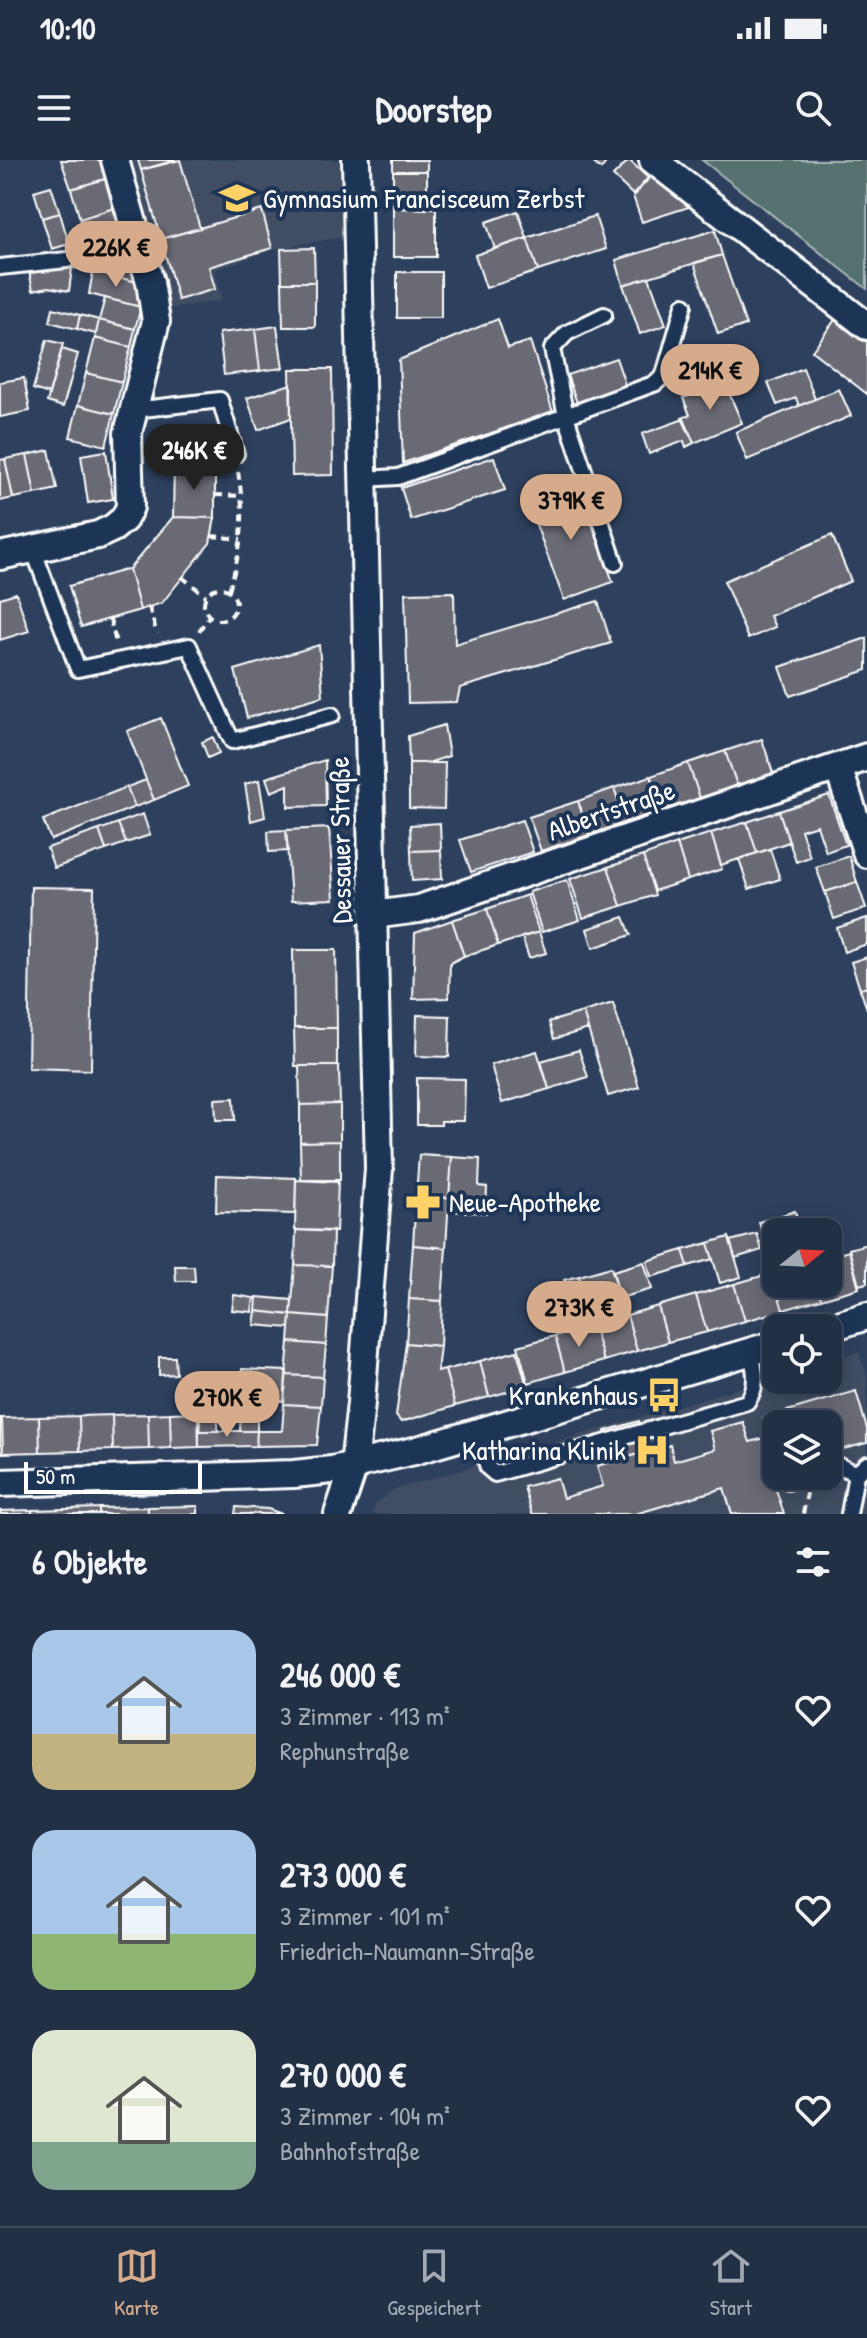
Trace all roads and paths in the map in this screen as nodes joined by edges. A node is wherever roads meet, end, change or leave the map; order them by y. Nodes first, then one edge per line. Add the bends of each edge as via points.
1 (115, 160) edge
2 (356, 160) edge
3 (653, 160) edge
4 (67, 260) dead end
5 (0, 267) edge
6 (684, 305) dead end
7 (604, 315) dead end
8 (867, 326) edge
9 (134, 410) junction
10 (566, 416) junction
11 (236, 454) joint
12 (364, 479) junction
13 (215, 495) dead end
14 (242, 496) junction
15 (211, 536) dead end
16 (241, 539) junction
17 (33, 549) junction
18 (0, 556) edge
19 (615, 563) dead end
20 (182, 577) dead end
21 (229, 590) junction
22 (206, 596) junction
23 (149, 607) dead end
24 (162, 652) junction
25 (332, 715) dead end
26 (867, 757) edge
27 (838, 767) junction
28 (867, 854) edge
29 (373, 915) junction
30 (865, 1324) edge
31 (842, 1326) edge
32 (762, 1349) edge
33 (762, 1355) edge
34 (477, 1432) junction
35 (354, 1466) junction
36 (861, 1469) edge
37 (0, 1483) edge
38 (338, 1514) edge
39 (849, 1514) edge

1 - 9 street via 156,321
2 - 12 street, Dessauer Straße
3 - 8 street
4 - 5 lane
6 - 10 lane via 664,375 656,383
7 - 10 lane via 567,333 552,349
9 - 11 lane via 220,400
9 - 17 street via 128,433 130,507 124,519 98,535
10 - 12 lane via 398,477
10 - 19 lane
11 - 14 path
12 - 29 street, Dessauer Straße
13 - 14 path
14 - 16 path
15 - 16 path
16 - 21 path
17 - 18 street
17 - 24 lane via 78,669
20 - 22 path
21 - 22 path via 214,589
21 - 22 path via 236,609 224,620 209,616
23 - 24 path
24 - 25 lane via 189,646 232,741
26 - 27 street, Albertstraße
27 - 28 street
27 - 29 street, Albertstraße via 419,909
29 - 35 street, Dessauer Straße via 379,1196
30 - 31 street
32 - 34 street
33 - 34 lane via 755,1392 747,1402 539,1463 495,1474 488,1468
34 - 35 street
35 - 37 street via 294,1474
35 - 38 street, Dessauer Straße
36 - 39 lane

